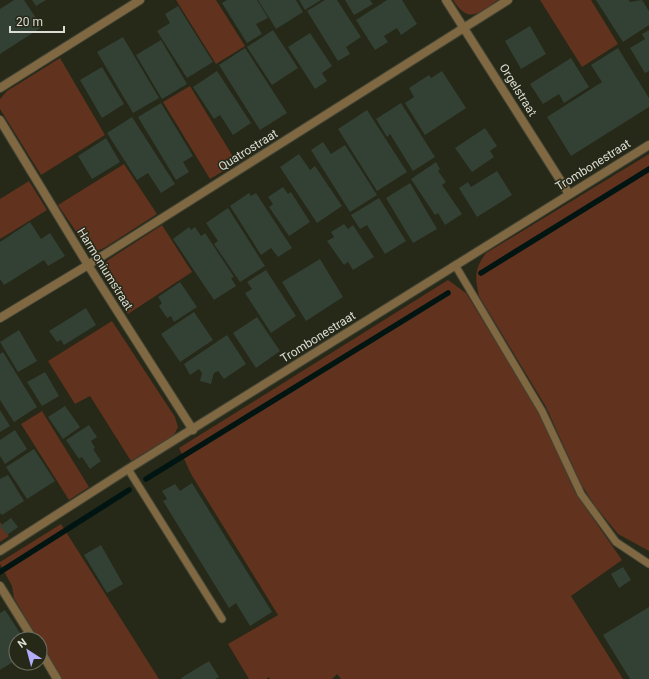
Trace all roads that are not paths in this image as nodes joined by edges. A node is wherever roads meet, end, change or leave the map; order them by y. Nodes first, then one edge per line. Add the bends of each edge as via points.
1 (140, 0) edge
2 (446, 0) edge
3 (508, 0) edge
4 (464, 28) junction
5 (0, 88) edge
6 (0, 120) edge
7 (649, 145) edge
8 (569, 194) junction
9 (88, 265) junction
10 (455, 265) junction
11 (0, 318) edge
12 (193, 430) junction
13 (128, 470) junction
14 (0, 551) edge
15 (649, 564) edge
16 (0, 586) edge
17 (222, 619) dead end
18 (28, 631) edge
19 (48, 664) edge
20 (57, 679) edge

1 - 5 street
2 - 4 street, Orgelstraat
3 - 4 street, Quatrostraat
4 - 8 street, Orgelstraat
4 - 9 street, Quatrostraat
6 - 9 street, Harmoniumstraat
7 - 8 street, Trombonestraat
8 - 10 street, Trombonestraat
9 - 11 street, Quatrostraat
9 - 12 street, Harmoniumstraat
10 - 12 street, Trombonestraat
10 - 15 lane via 542,410 581,494 616,542
12 - 13 street, Trombonestraat
13 - 14 street, Trombonestraat
13 - 17 lane
16 - 18 street
19 - 20 street

